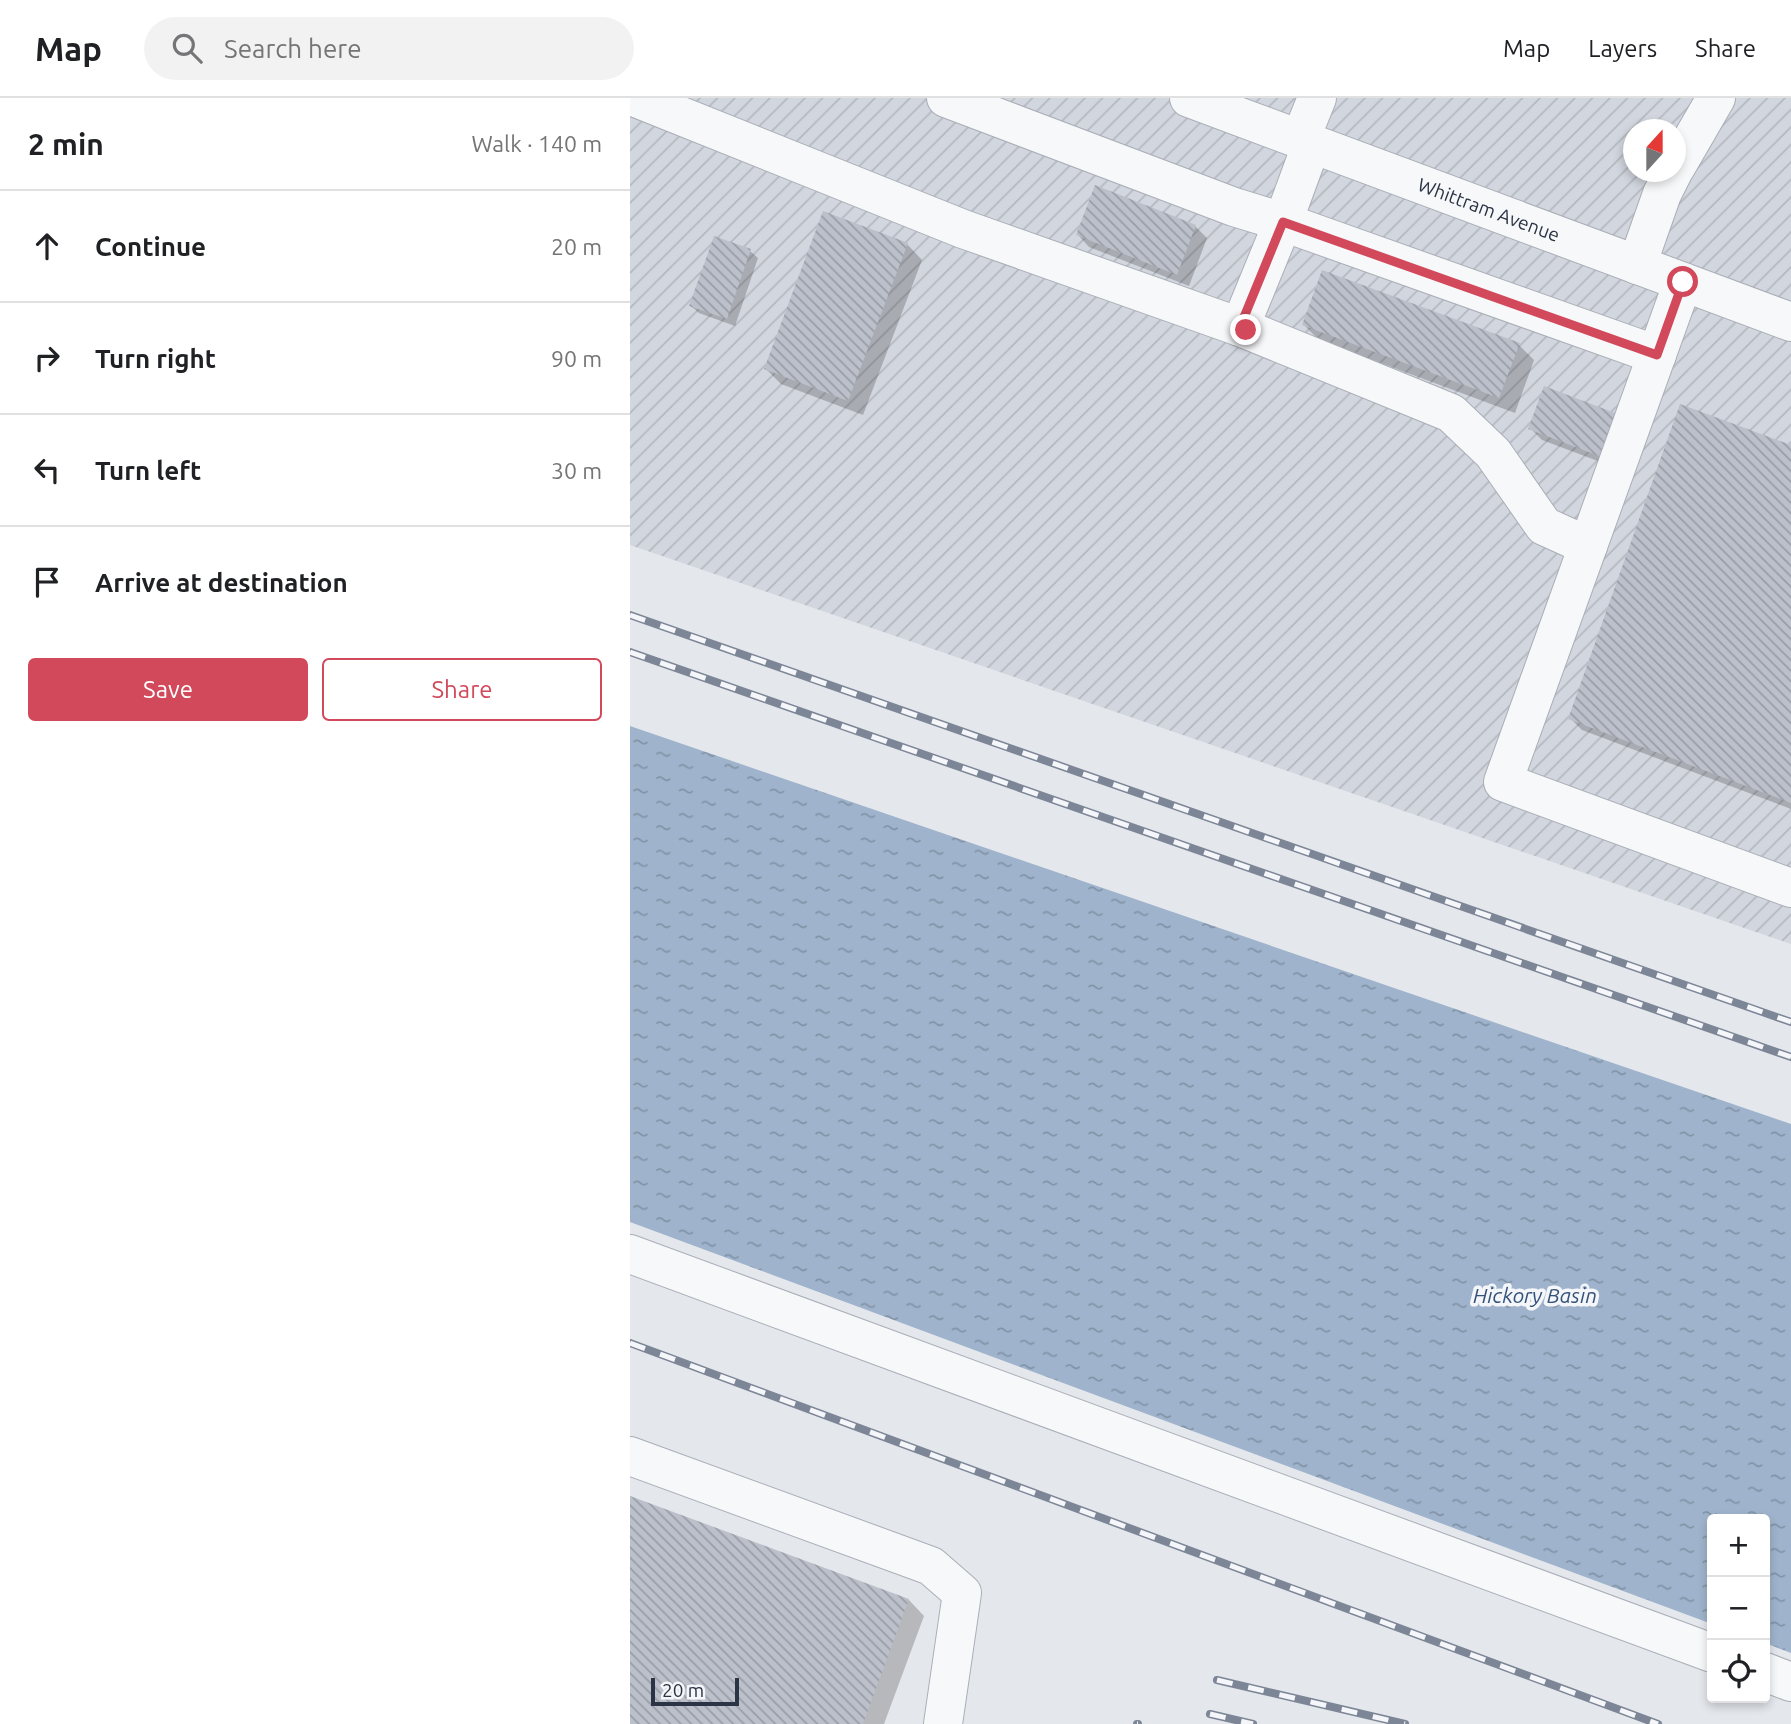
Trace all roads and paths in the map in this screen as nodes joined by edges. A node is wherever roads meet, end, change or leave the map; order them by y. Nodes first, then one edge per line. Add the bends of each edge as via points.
1 (636, 98) edge
2 (946, 98) edge
3 (1189, 98) edge
4 (1317, 98) edge
5 (1716, 98) edge
6 (1306, 141) junction
7 (1686, 148) edge
8 (1668, 182) edge
9 (1283, 222) junction
10 (1637, 265) junction
11 (1683, 282) junction
12 (1791, 322) edge
13 (1240, 327) junction
14 (1657, 355) junction
15 (1588, 546) junction
16 (1791, 888) edge
17 (630, 1254) edge
18 (630, 1456) edge
19 (1707, 1651) edge
20 (1770, 1674) edge
21 (1791, 1682) edge
22 (943, 1724) edge

1 - 13 street via 963,229
2 - 9 street
3 - 6 street, Whittram Avenue
4 - 6 street
5 - 7 street
6 - 9 street
6 - 10 street, Whittram Avenue
8 - 10 street
9 - 13 street
9 - 14 street
10 - 11 street, Whittram Avenue
11 - 12 street, Whittram Avenue
11 - 14 street
13 - 15 street via 1451,413 1493,453 1544,526
14 - 15 street
15 - 16 street via 1503,782
17 - 19 street
18 - 22 street via 931,1566 962,1593
20 - 21 street

